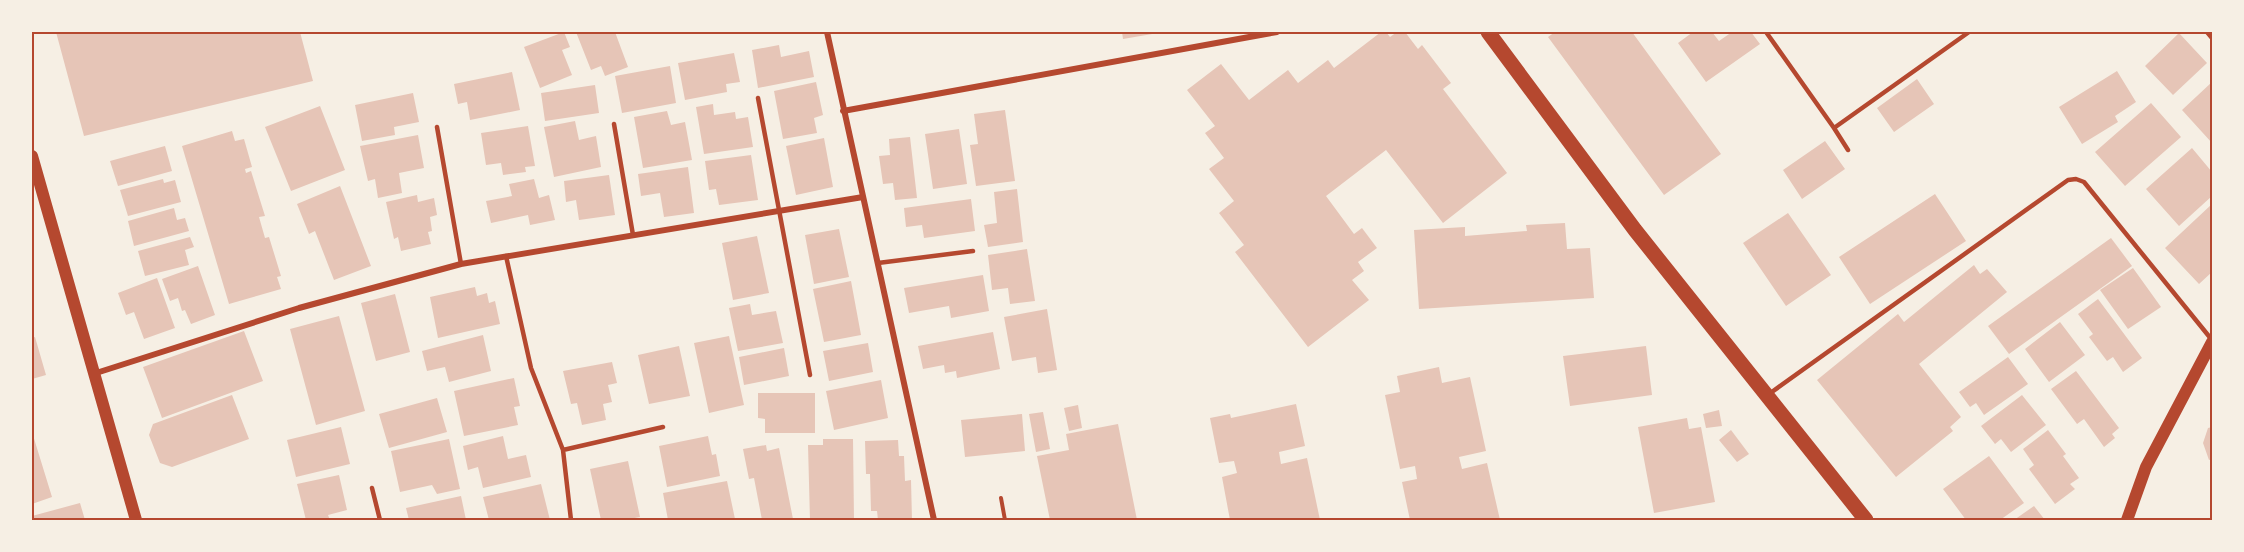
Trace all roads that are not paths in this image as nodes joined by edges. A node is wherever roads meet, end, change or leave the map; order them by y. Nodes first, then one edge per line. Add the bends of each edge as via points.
1 (827, 32) edge
2 (1277, 32) edge
3 (1488, 32) edge
4 (1766, 32) edge
5 (1969, 32) edge
6 (2207, 32) edge
7 (2212, 38) edge
8 (758, 98) dead end
9 (843, 111) junction
10 (614, 124) dead end
11 (436, 127) dead end
12 (1834, 128) junction
13 (1848, 150) dead end
14 (32, 156) edge
15 (863, 197) junction
16 (779, 211) junction
17 (633, 235) junction
18 (973, 251) dead end
19 (506, 256) junction
20 (878, 263) junction
21 (461, 264) junction
22 (2212, 341) edge
23 (93, 374) junction
24 (810, 375) dead end
25 (1766, 396) junction
26 (663, 427) dead end
27 (563, 450) junction
28 (372, 488) dead end
29 (136, 520) edge
30 (380, 520) edge
31 (571, 520) edge
32 (934, 520) edge
33 (1866, 520) edge
34 (2127, 520) edge

1 - 9 street
2 - 9 street
3 - 25 main road via 1635,230
4 - 12 lane
5 - 12 lane
6 - 7 lane
8 - 16 lane
9 - 15 street
10 - 17 lane
11 - 21 lane
12 - 13 lane
14 - 23 main road
15 - 16 street
15 - 20 street
16 - 17 street
16 - 24 lane
17 - 19 street
18 - 20 lane
19 - 21 street
19 - 27 lane via 531,369
20 - 32 street
21 - 23 street via 298,308
22 - 25 lane via 2084,182 2076,179 2068,180
22 - 34 main road via 2146,467
23 - 29 main road
25 - 33 main road
26 - 27 lane
27 - 31 lane
28 - 30 lane

